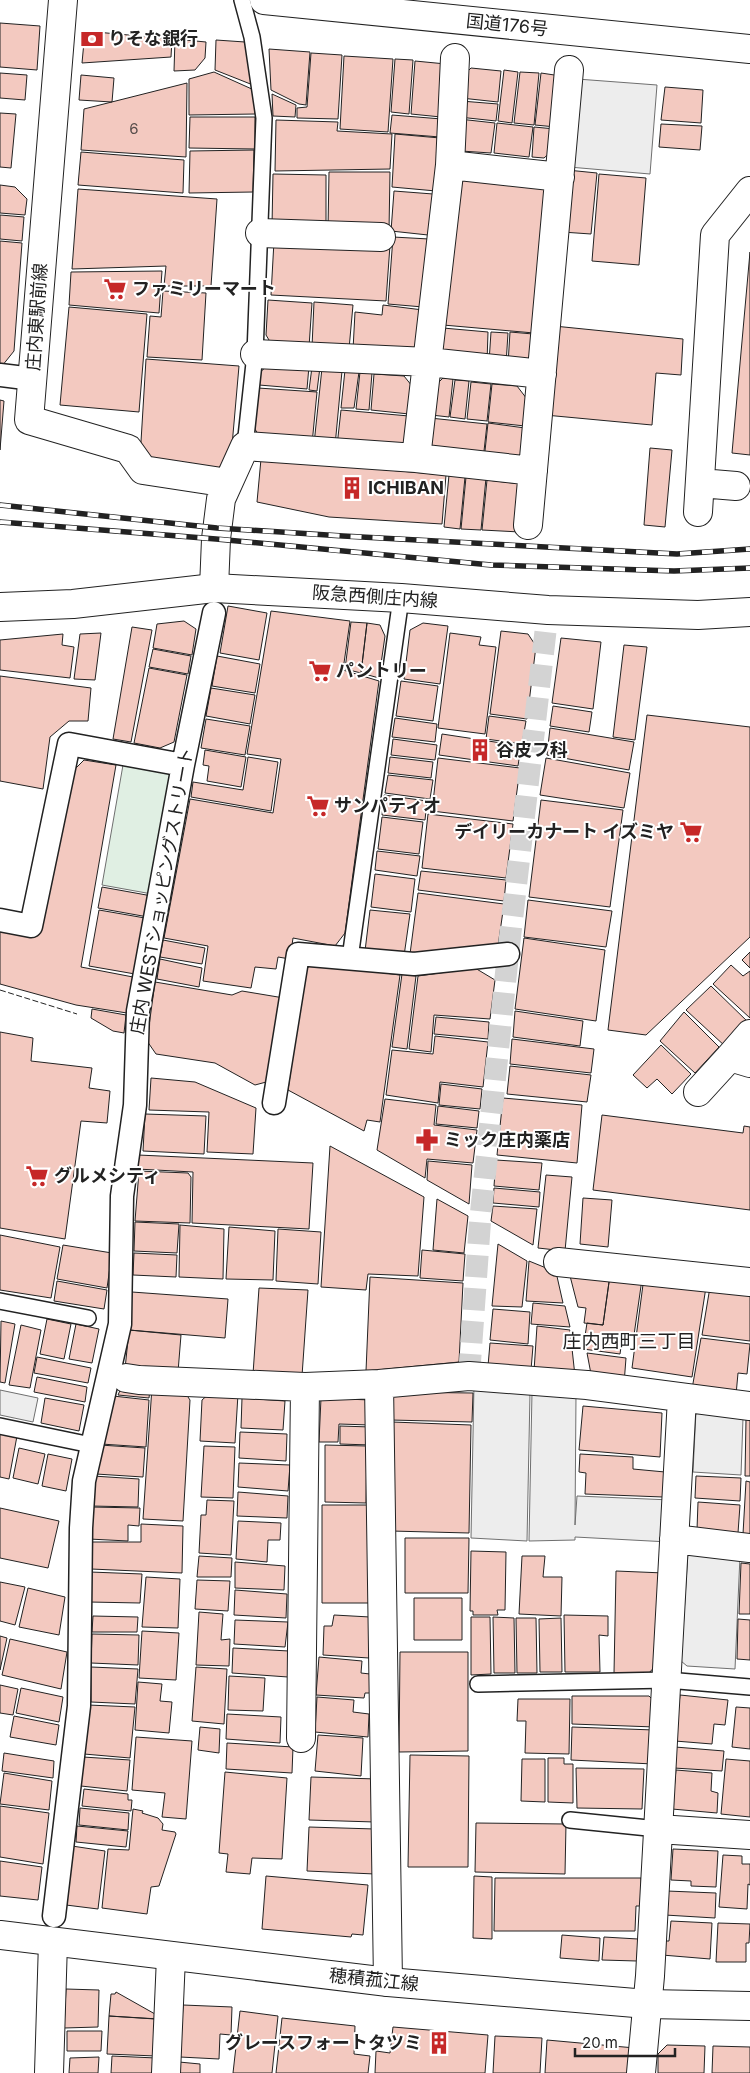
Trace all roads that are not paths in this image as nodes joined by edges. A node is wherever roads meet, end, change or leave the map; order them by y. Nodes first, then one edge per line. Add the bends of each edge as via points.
1 (63, 0) edge
2 (242, 0) edge
3 (264, 0) edge
4 (750, 49) edge
5 (455, 58) dead end
6 (569, 70) dead end
7 (450, 165) junction
8 (560, 177) junction
9 (750, 191) edge
10 (260, 233) junction
11 (381, 237) dead end
12 (255, 354) junction
13 (428, 362) junction
14 (542, 374) junction
15 (0, 375) edge
16 (33, 379) junction
17 (245, 446) junction
18 (416, 458) junction
19 (533, 471) junction
20 (228, 483) junction
21 (700, 483) junction
22 (736, 486) dead end
23 (698, 512) dead end
24 (528, 525) dead end
25 (401, 598) junction
26 (214, 601) junction
27 (0, 606) edge
28 (750, 612) edge
29 (183, 764) junction
30 (0, 920) edge
31 (508, 954) dead end
32 (350, 958) junction
33 (750, 1034) edge
34 (740, 1060) edge
35 (698, 1092) dead end
36 (274, 1103) dead end
37 (558, 1262) dead end
38 (750, 1282) edge
39 (0, 1301) edge
40 (88, 1318) dead end
41 (118, 1376) junction
42 (379, 1384) junction
43 (305, 1387) junction
44 (682, 1398) junction
45 (750, 1406) edge
46 (0, 1426) edge
47 (91, 1445) junction
48 (674, 1538) junction
49 (750, 1548) edge
50 (668, 1680) junction
51 (478, 1684) dead end
52 (750, 1687) edge
53 (301, 1738) dead end
54 (570, 1820) dead end
55 (658, 1829) junction
56 (750, 1835) edge
57 (54, 1929) junction
58 (0, 1935) edge
59 (171, 1957) junction
60 (388, 1982) junction
61 (648, 2004) junction
62 (750, 2006) edge
63 (49, 2073) edge
64 (166, 2073) edge
65 (641, 2073) edge

1 - 16 main road, 庄内東駅前線
2 - 10 lane via 252,37 264,118
3 - 4 main road, 国道176号
5 - 7 main road
6 - 8 main road
7 - 8 main road
7 - 13 main road
8 - 14 main road
9 - 21 main road via 715,235
10 - 11 main road
10 - 12 lane
12 - 13 main road
12 - 17 lane
13 - 14 main road
13 - 18 main road
14 - 19 main road
15 - 16 street
16 - 20 main road, 庄内東駅前線 via 29,420 128,449 143,470
17 - 18 main road
17 - 20 main road
18 - 19 main road
19 - 24 main road
20 - 26 main road via 218,516
21 - 22 main road
21 - 23 main road
25 - 26 main road, 阪急西側庄内線
25 - 28 main road, 阪急西側庄内線 via 548,610 698,615
25 - 32 lane
26 - 27 main road, 阪急西側庄内線
26 - 29 street, 庄内 WESTショッピングストリート
29 - 30 street via 69,744 31,926
29 - 41 street, 庄内 WESTショッピングストリート via 138,1011 134,1105 122,1196
31 - 32 street via 414,964
32 - 36 street via 298,954
33 - 34 main road
34 - 35 main road
37 - 38 main road
39 - 40 lane
41 - 43 main road via 139,1380
41 - 47 street, 庄内 WESTショッピングストリート
42 - 43 main road
42 - 44 main road via 469,1376 587,1385
42 - 60 main road
43 - 53 main road
44 - 45 main road
44 - 48 main road
46 - 47 lane
47 - 57 street, 庄内 WESTショッピングストリート via 84,1481 81,1528 79,1706
48 - 49 main road
48 - 50 main road
50 - 51 lane
50 - 52 lane
50 - 55 main road
54 - 55 lane
55 - 56 main road
55 - 61 main road
57 - 58 main road, 穂積菰江線
57 - 59 main road, 穂積菰江線
57 - 63 main road
59 - 60 main road, 穂積菰江線
59 - 64 main road
60 - 61 main road, 穂積菰江線
61 - 62 main road, 穂積菰江線
61 - 65 main road

